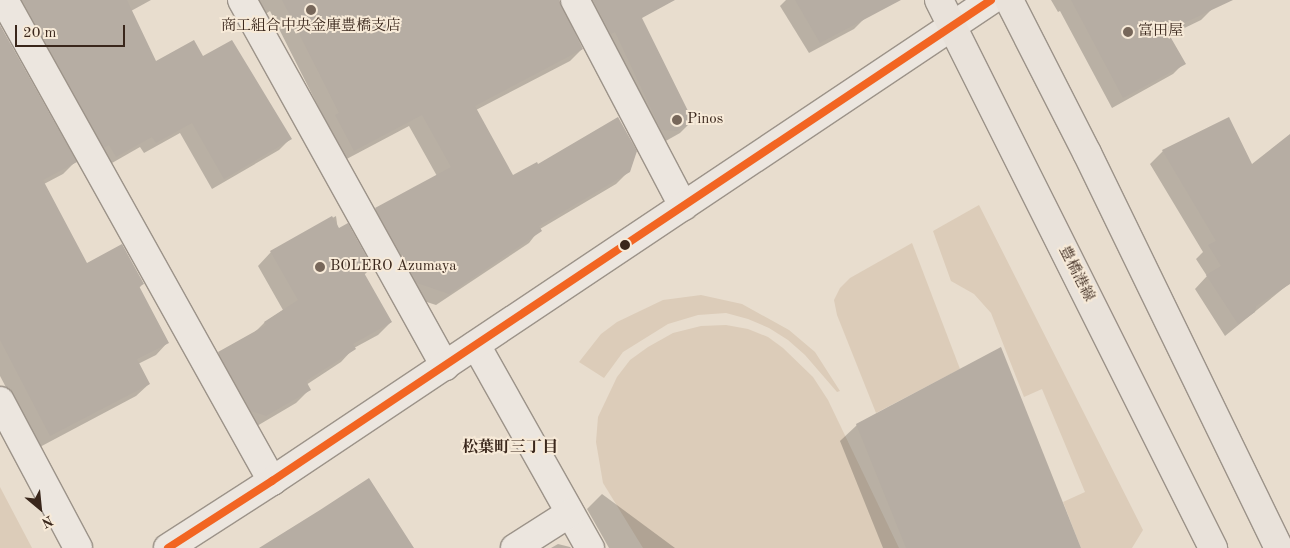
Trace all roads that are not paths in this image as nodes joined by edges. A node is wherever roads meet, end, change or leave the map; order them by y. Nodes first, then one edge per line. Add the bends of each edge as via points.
1 (4, 0) edge
2 (242, 0) edge
3 (575, 0) edge
4 (939, 0) edge
5 (991, 0) edge
6 (1009, 0) edge
7 (952, 26) junction
8 (683, 206) junction
9 (476, 345) junction
10 (445, 366) junction
11 (0, 401) edge
12 (272, 481) junction
13 (570, 513) junction
14 (78, 548) edge
15 (168, 548) edge
16 (515, 548) edge
17 (590, 548) edge
18 (1212, 548) edge
19 (1279, 548) edge

1 - 12 street
2 - 10 street
3 - 8 street
4 - 7 main road, 豊橋港線
5 - 7 street
6 - 19 main road via 1088,153
7 - 8 street
7 - 18 main road, 豊橋港線
8 - 9 street
9 - 10 street
9 - 13 street
10 - 12 street
11 - 14 street
12 - 15 street
13 - 16 street
13 - 17 street

